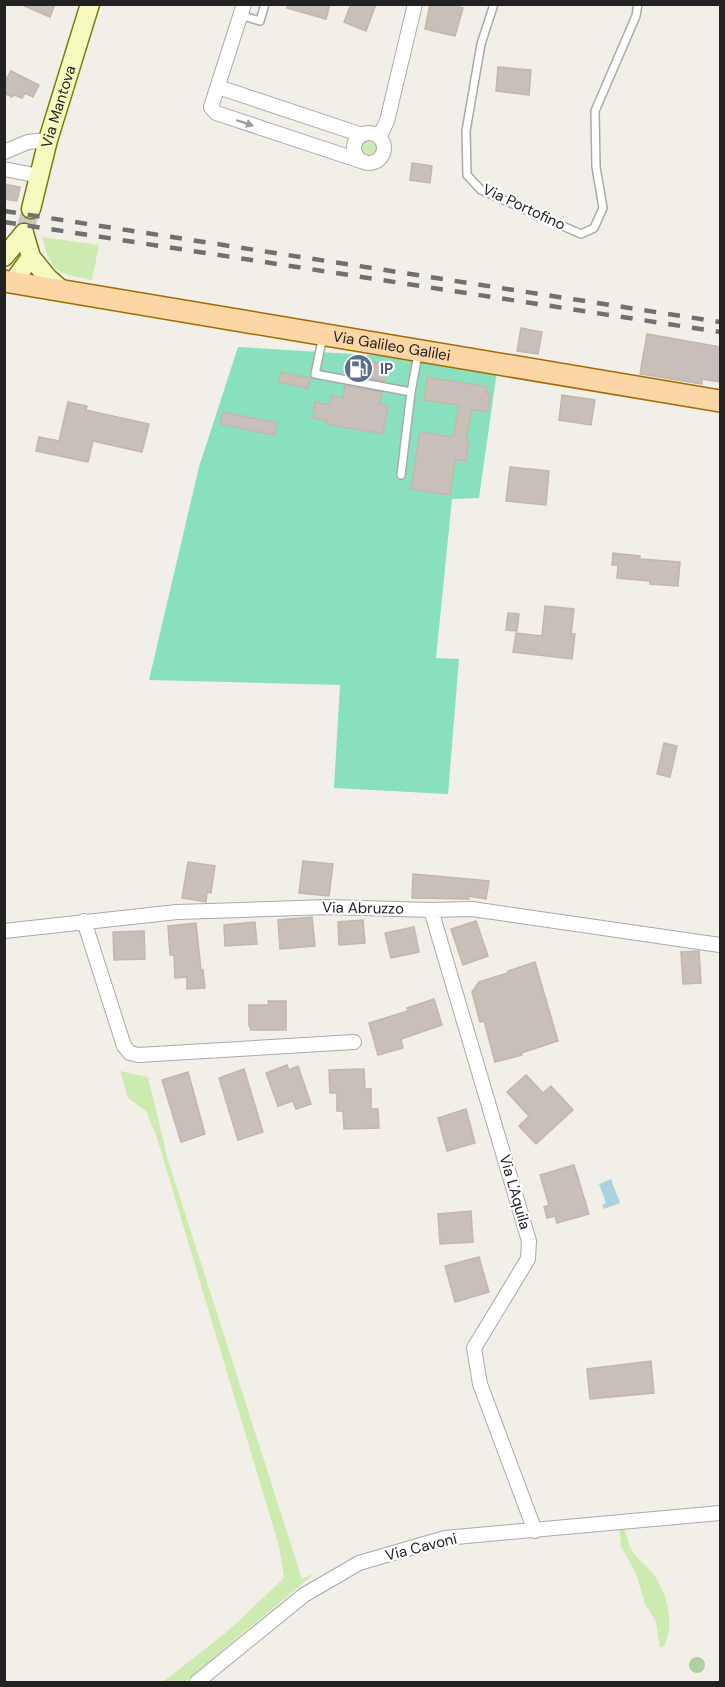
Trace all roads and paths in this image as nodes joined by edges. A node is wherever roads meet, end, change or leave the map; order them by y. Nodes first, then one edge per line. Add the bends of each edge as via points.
1 (90, 4) edge
2 (265, 4) edge
3 (415, 4) edge
4 (494, 4) edge
5 (638, 4) edge
6 (242, 10) edge
7 (218, 87) junction
8 (362, 135) junction
9 (379, 137) junction
10 (48, 140) junction
11 (4, 152) edge
12 (364, 162) junction
13 (4, 169) edge
14 (39, 176) junction
15 (31, 209) tunnel mouth
16 (7, 255) edge
17 (31, 256) junction
18 (9, 281) edge
19 (62, 290) junction
20 (323, 334) junction
21 (419, 350) junction
22 (411, 392) junction
23 (720, 401) edge
24 (401, 475) dead end
25 (431, 910) junction
26 (84, 921) junction
27 (4, 931) edge
28 (720, 945) edge
29 (354, 1042) dead end
30 (720, 1513) edge
31 (535, 1531) junction
32 (197, 1683) edge

1 - 10 street, Via Mantova
2 - 6 lane via 260,21
3 - 9 street via 387,121
4 - 5 lane, Via Portofino via 481,44 466,131 467,175 481,190 581,234 594,228 603,208 596,167 595,111
6 - 7 street
7 - 8 street
7 -> 12 street via 212,107 216,113
8 - 9 street via 371,133
8 - 12 street via 354,150
9 - 12 street via 384,146 382,155 375,162
10 - 11 street via 28,142
10 - 14 street, Via Mantova
13 - 14 street
14 - 15 street, Via Mantova
16 - 17 street via 24,233
16 - 18 street
17 - 18 street
17 - 19 street
18 - 19 main road, Via Galileo Galilei
19 - 20 main road, Via Galileo Galilei
20 - 21 main road, Via Galileo Galilei
20 - 22 lane via 315,374
21 - 22 lane
21 - 23 main road, Via Galileo Galilei
22 - 24 lane
25 - 26 street, Via Abruzzo via 328,907 177,912
25 - 28 street, Via Abruzzo via 472,909
25 - 31 street, Via L'Aquila via 529,1240 528,1259 474,1348 480,1384
26 - 27 street, Via Abruzzo
26 - 29 street via 124,1046 130,1053
30 - 31 street, Via Cavoni
31 - 32 street, Via Cavoni via 445,1538 359,1563 304,1595

